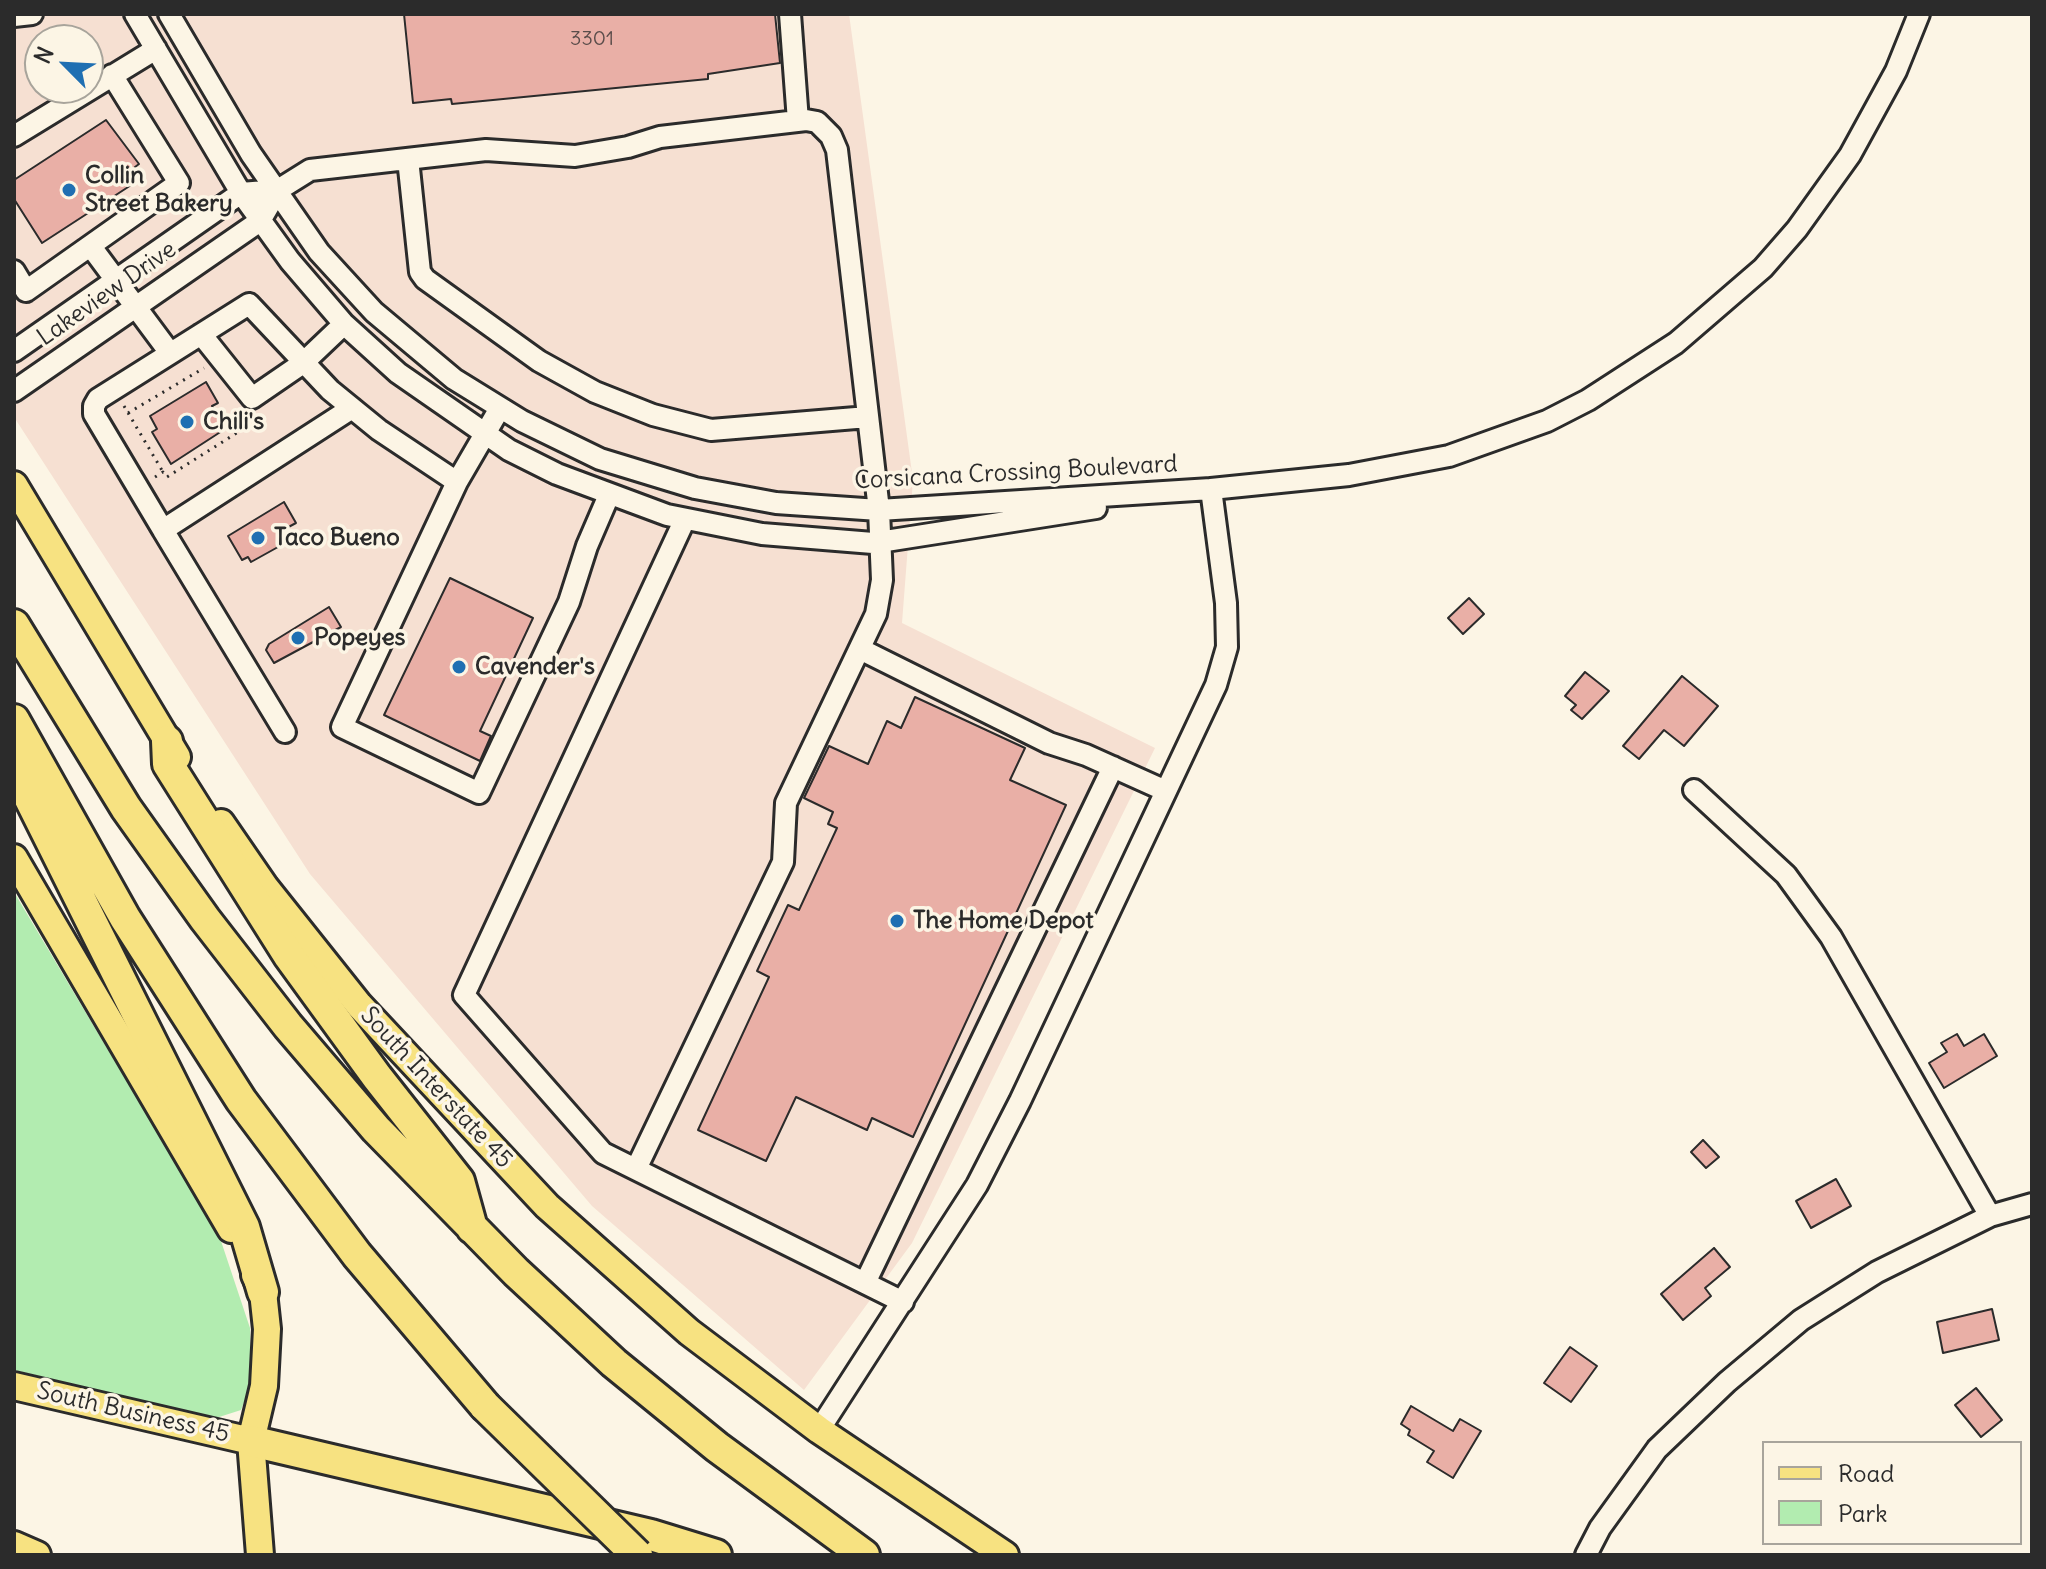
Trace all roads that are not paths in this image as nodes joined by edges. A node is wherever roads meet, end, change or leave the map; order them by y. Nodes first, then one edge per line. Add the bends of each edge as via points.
1 (32, 14) edge
2 (135, 14) edge
3 (169, 14) edge
4 (790, 14) edge
5 (1919, 14) edge
6 (14, 16) edge
7 (156, 49) junction
8 (112, 75) junction
9 (798, 121) junction
10 (14, 136) edge
11 (408, 159) junction
12 (278, 190) junction
13 (241, 193) junction
14 (260, 221) junction
15 (92, 248) junction
16 (14, 271) edge
17 (115, 281) junction
18 (136, 305) junction
19 (344, 324) junction
20 (201, 334) junction
21 (14, 351) edge
22 (170, 353) junction
23 (303, 363) junction
24 (14, 391) edge
25 (352, 408) junction
26 (500, 408) junction
27 (868, 417) junction
28 (483, 433) junction
29 (457, 482) junction
30 (14, 485) edge
31 (1211, 489) junction
32 (609, 495) junction
33 (879, 510) junction
34 (685, 519) junction
35 (163, 530) junction
36 (882, 542) junction
37 (14, 625) edge
38 (860, 649) junction
39 (14, 720) edge
40 (285, 732) dead end
41 (167, 741) junction
42 (14, 767) edge
43 (1113, 767) junction
44 (1694, 790) dead end
45 (1166, 791) junction
46 (14, 858) edge
47 (636, 1169) junction
48 (2032, 1204) edge
49 (1990, 1216) junction
50 (472, 1230) junction
51 (865, 1283) junction
52 (263, 1292) junction
53 (903, 1302) junction
54 (14, 1386) edge
55 (819, 1430) junction
56 (251, 1441) junction
57 (256, 1484) junction
58 (14, 1545) edge
59 (37, 1555) edge
60 (260, 1555) edge
61 (271, 1555) edge
62 (637, 1555) edge
63 (716, 1555) edge
64 (864, 1555) edge
65 (1005, 1555) edge
66 (1586, 1555) edge

1 - 6 street
2 - 7 street, Corsicana Crossing Boulevard
3 - 12 street, Corsicana Crossing Boulevard
4 - 9 street
5 - 31 street, Corsicana Crossing Boulevard via 1873,116 1797,229 1722,307 1630,374 1547,421 1449,456 1349,475
7 - 8 street
7 - 13 street, Corsicana Crossing Boulevard
8 - 10 street
8 - 15 street via 179,183
9 - 11 street via 660,137 575,156 486,150
9 - 27 street via 817,122 837,150
11 - 12 street via 310,170
11 - 27 street via 420,272 539,361 653,415 711,430
12 - 13 street
12 - 14 street, Lakeview Drive
12 - 26 street, Corsicana Crossing Boulevard via 319,252 374,312 454,379
13 - 14 street, Corsicana Crossing Boulevard
13 - 17 street, Lakeview Drive
14 - 18 street, Lakeview Drive
14 - 19 street, Corsicana Crossing Boulevard
15 - 16 street via 26,291
15 - 17 street
17 - 18 street
17 - 21 street, Lakeview Drive
18 - 22 street
18 - 24 street, Lakeview Drive
19 - 23 street
19 - 28 street, Corsicana Crossing Boulevard via 398,373
20 - 22 street
20 - 23 street via 249,304
20 - 23 street via 252,398
22 - 35 street via 98,399 94,414
23 - 25 street
25 - 29 street
25 - 35 street
26 - 28 street
26 - 33 street, Corsicana Crossing Boulevard via 600,459 695,488 776,503
27 - 33 street
28 - 29 street
28 - 32 street, Corsicana Crossing Boulevard via 557,474
29 - 32 street via 342,727 479,793 569,602
30 - 41 main road, South Interstate 45
31 - 33 street, Corsicana Crossing Boulevard
31 - 36 street, Corsicana Crossing Boulevard
31 - 45 street via 1227,647 1216,685
32 - 34 street, Corsicana Crossing Boulevard
33 - 36 street
34 - 36 street, Corsicana Crossing Boulevard via 762,534
34 - 47 street via 464,995 603,1153
35 - 40 street
36 - 38 street via 876,614
37 - 50 highway via 126,808 205,919 340,1089
38 - 43 street via 1049,743
38 - 47 street via 786,803 783,862
39 - 62 highway, bridge via 125,918 241,1100 357,1255 485,1406
41 - 50 highway via 168,764 289,956 459,1181
41 - 55 main road, South Interstate 45 via 265,887 359,1005 456,1111 547,1206 689,1332
42 - 52 highway via 244,1227
43 - 45 street
43 - 51 street
44 - 49 street via 1786,875 1831,937
45 - 53 street via 977,1185
46 - 52 main road
47 - 51 street
48 - 49 street
49 - 66 street via 1854,1286 1775,1342 1657,1449
50 - 64 highway via 614,1363
51 - 53 street
52 - 56 main road via 267,1357
53 - 55 street
54 - 56 main road, South Business 45
55 - 65 main road, South Interstate 45
56 - 57 main road
56 - 63 highway
57 - 60 main road
57 - 61 main road
58 - 59 main road

